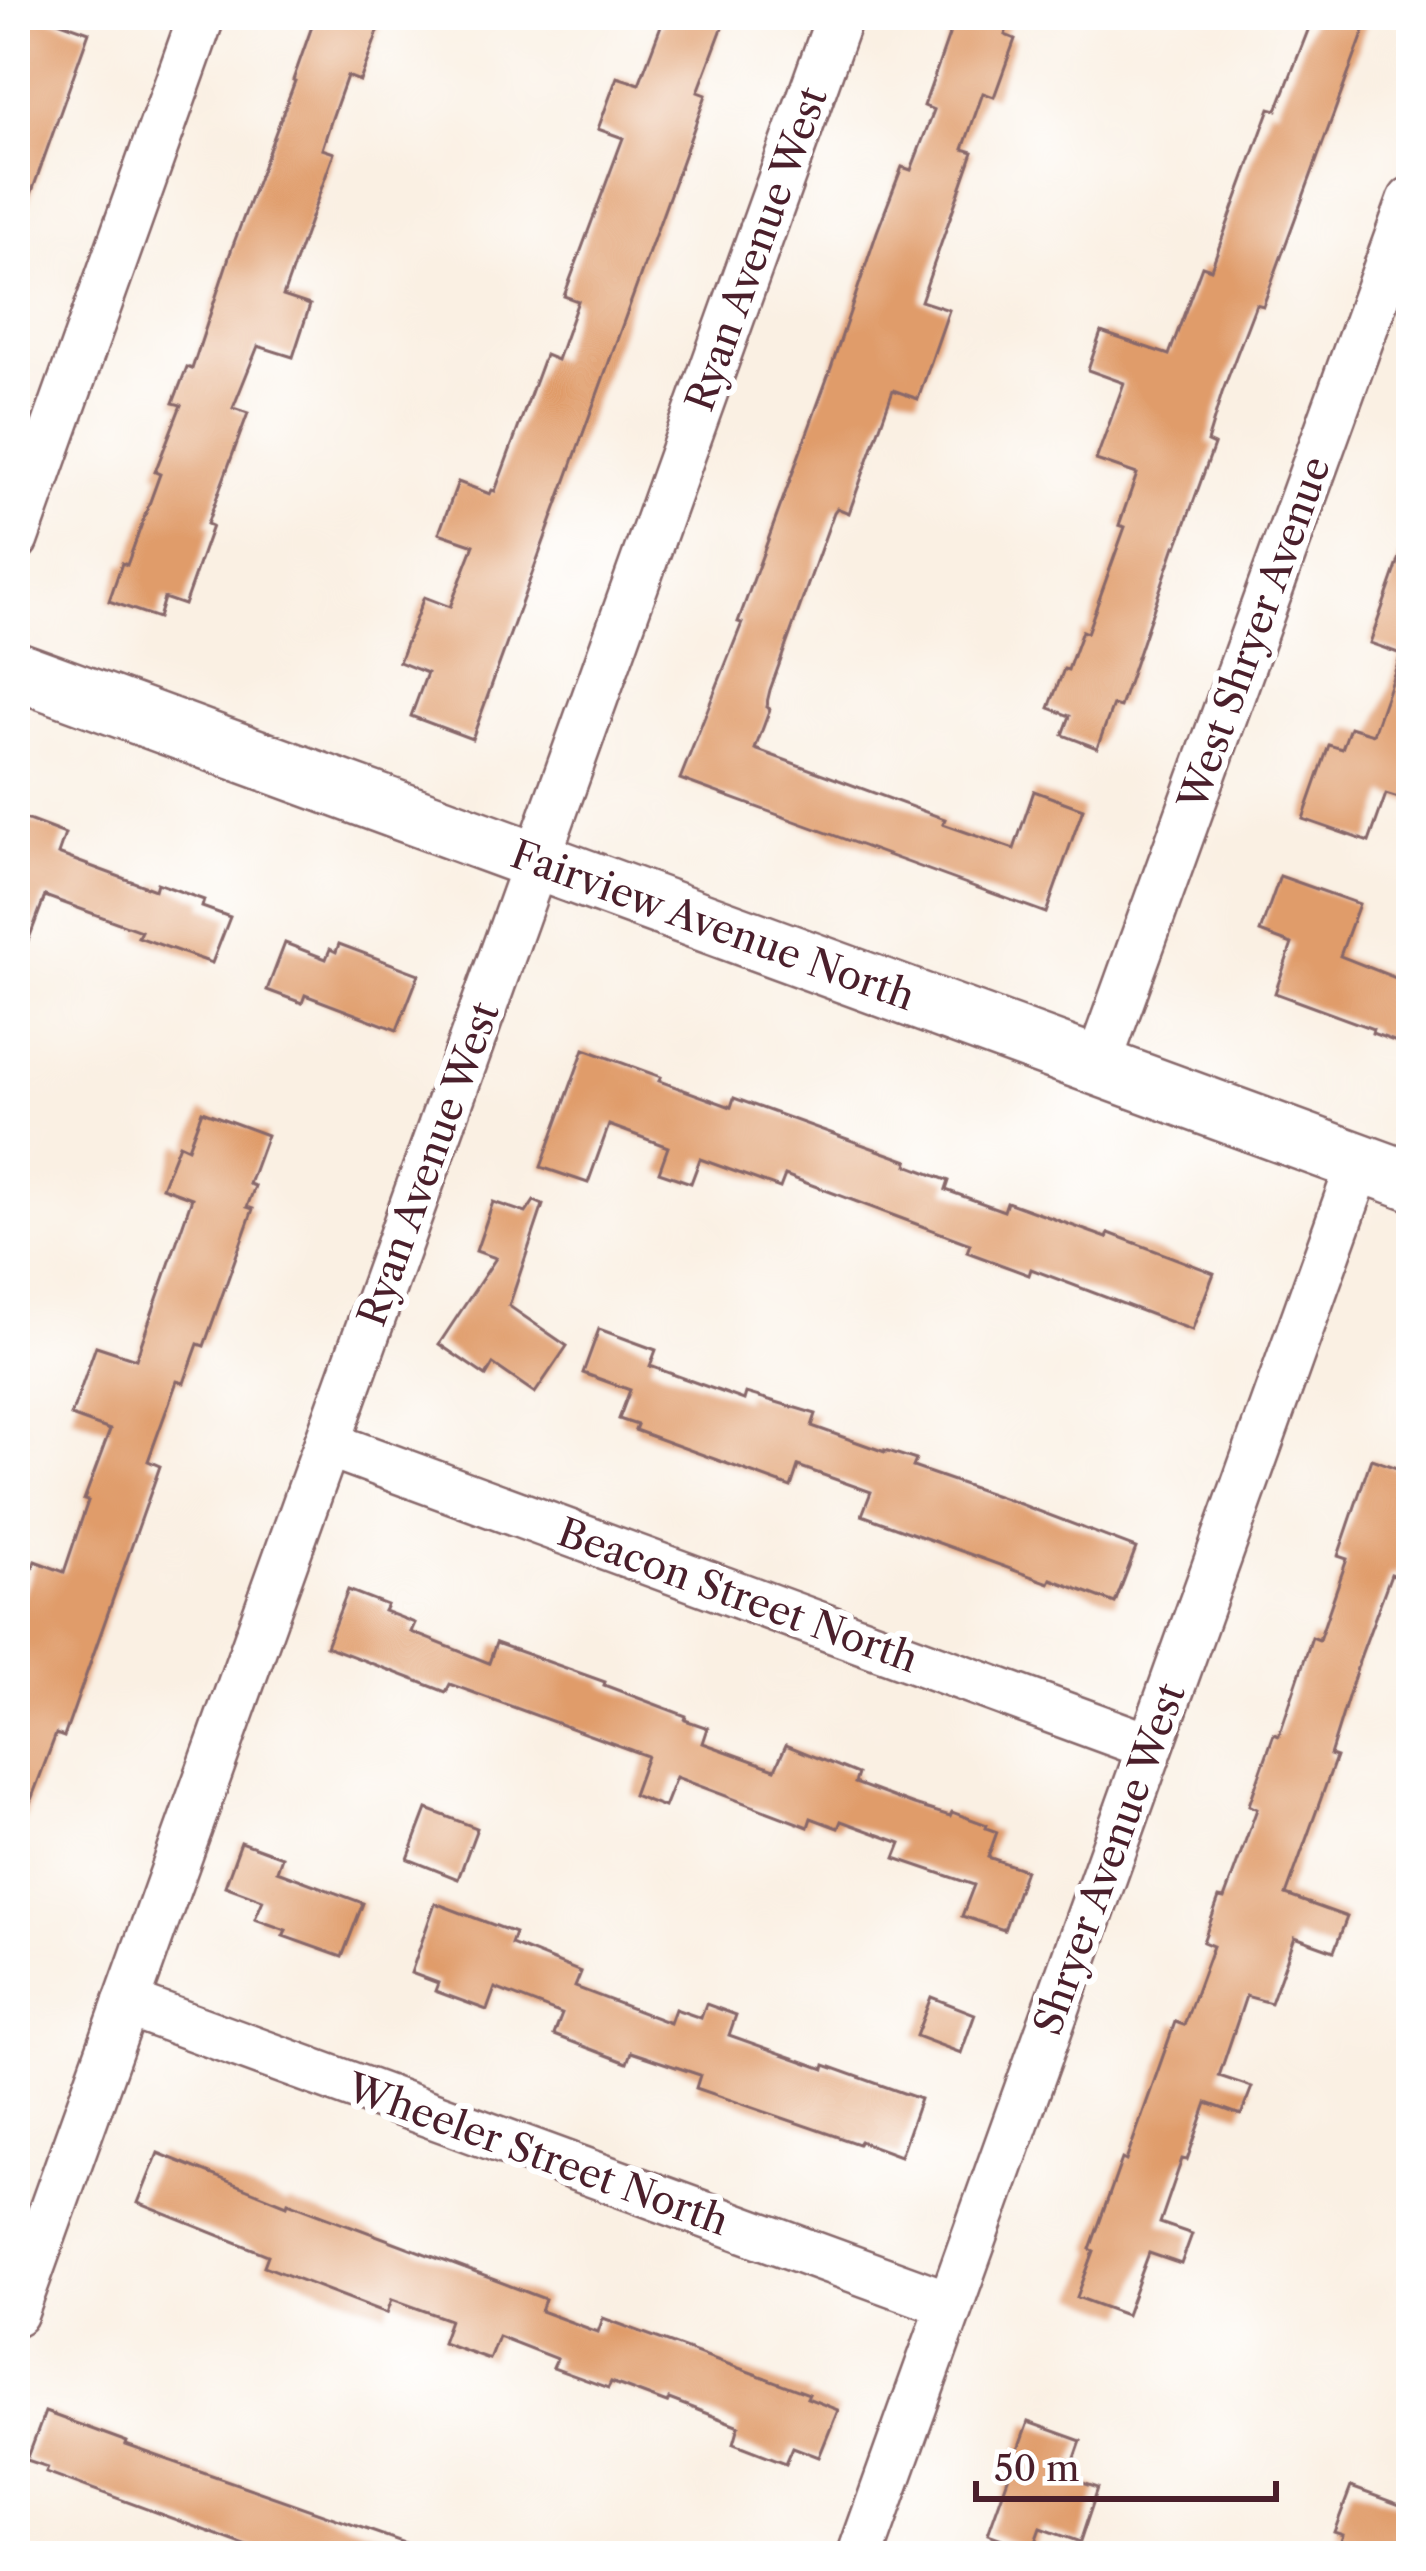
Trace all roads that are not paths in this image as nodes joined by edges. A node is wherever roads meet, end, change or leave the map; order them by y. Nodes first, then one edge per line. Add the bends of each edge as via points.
1 (202, 15) edge
2 (840, 15) edge
3 (1411, 200) edge
4 (15, 539) edge
5 (15, 670) edge
6 (537, 860) junction
7 (1097, 1067) junction
8 (1386, 1172) edge
9 (327, 1444) junction
10 (1149, 1747) junction
11 (126, 2003) junction
12 (949, 2304) junction
13 (15, 2314) edge
14 (860, 2556) edge

1 - 4 street
2 - 6 street, Ryan Avenue West
3 - 7 street, West Shryer Avenue
5 - 6 street, Fairview Avenue North
6 - 7 street, Fairview Avenue North
6 - 9 street, Ryan Avenue West
7 - 8 street, Fairview Avenue North
8 - 10 street, Shryer Avenue West
9 - 10 street, Beacon Street North
9 - 11 street, Ryan Avenue West
10 - 12 street, Shryer Avenue West
11 - 12 street, Wheeler Street North
11 - 13 street, Ryan Avenue West
12 - 14 street, Shryer Avenue West

